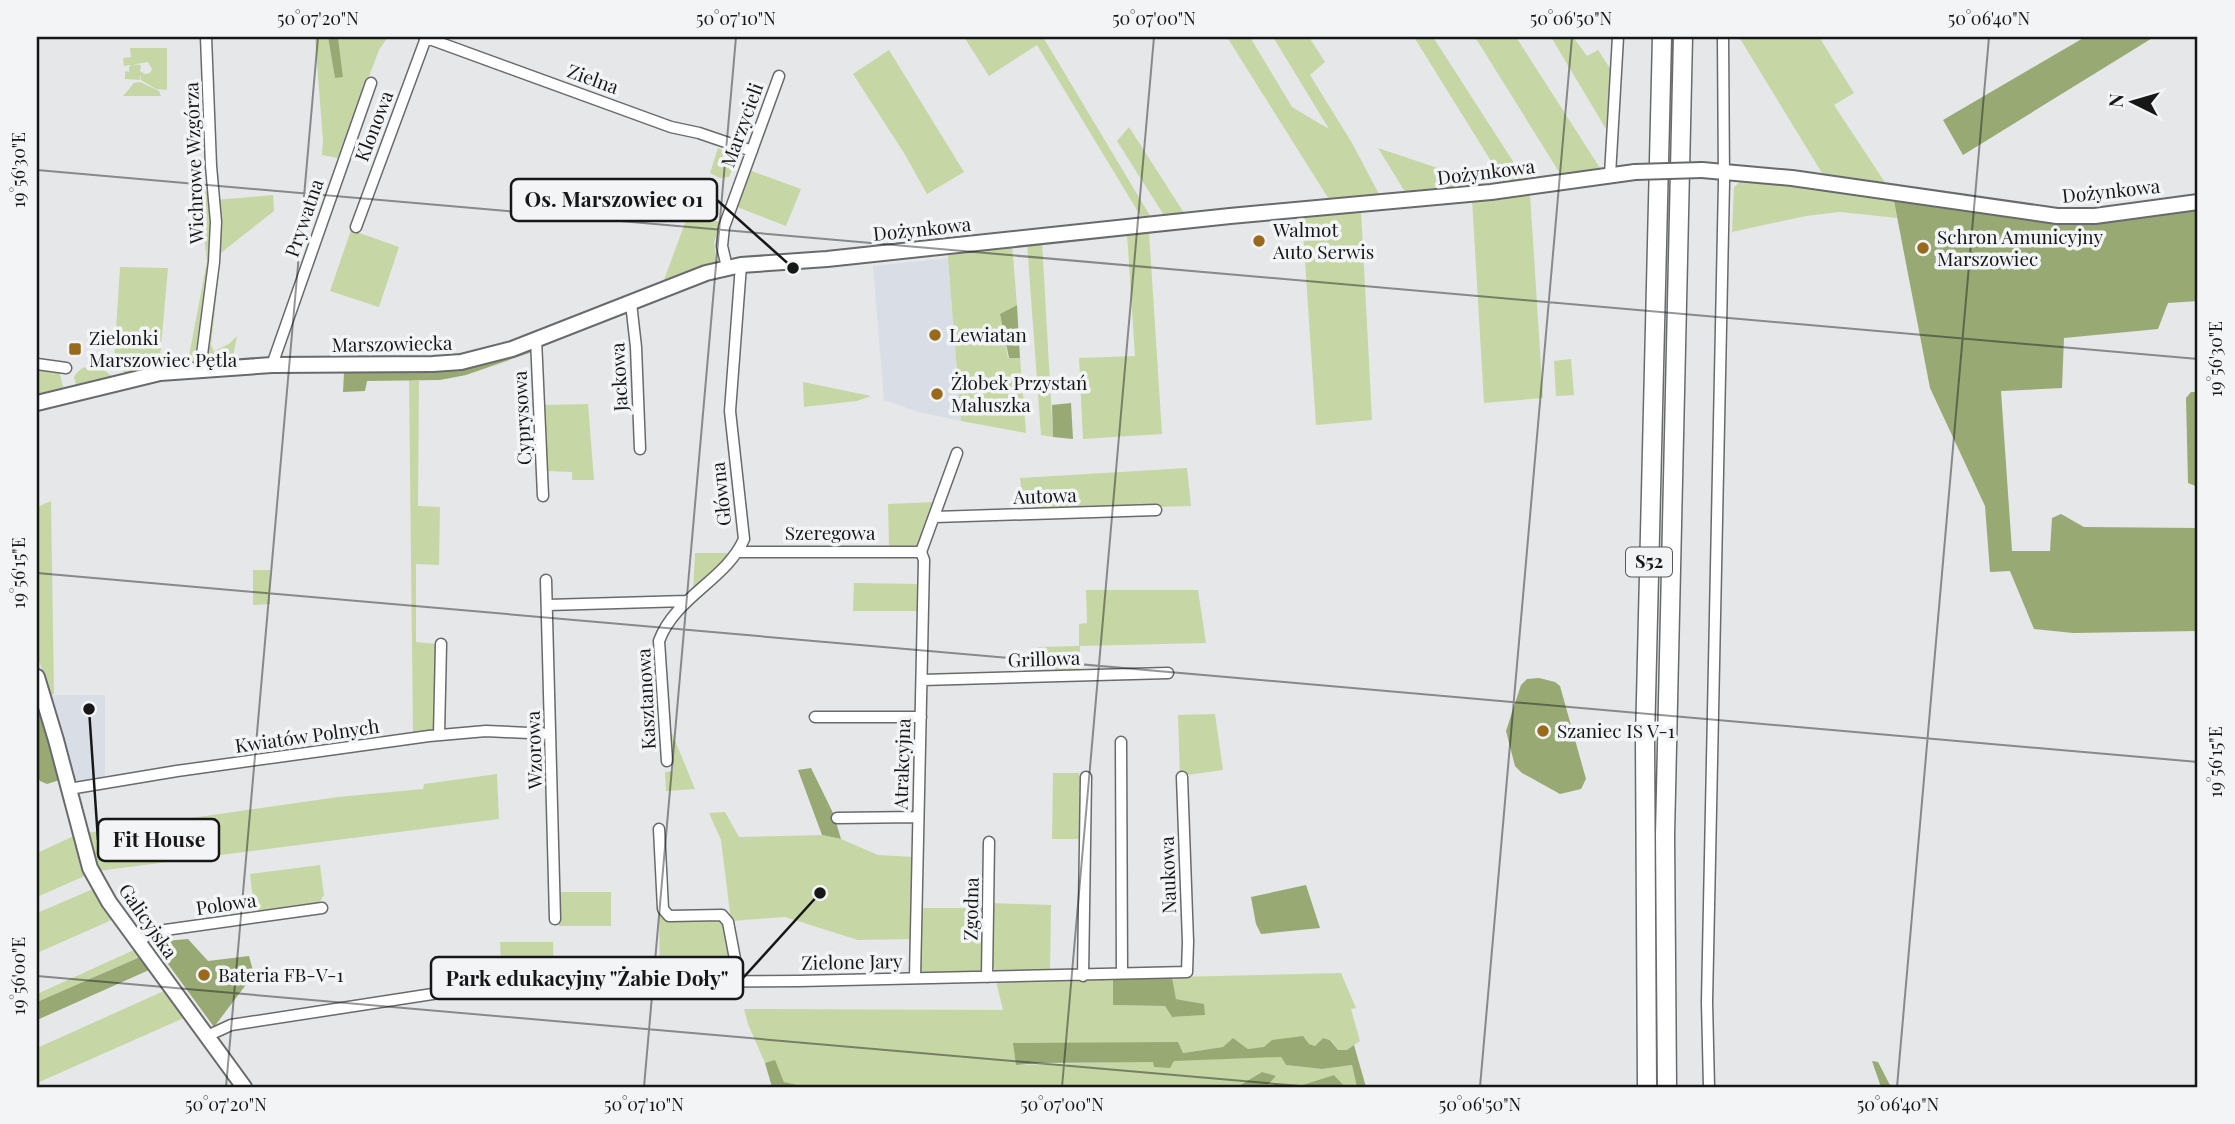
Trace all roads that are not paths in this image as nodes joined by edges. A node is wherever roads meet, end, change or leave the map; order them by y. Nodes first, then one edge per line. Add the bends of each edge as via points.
1 (206, 37) edge
2 (425, 37) edge
3 (1618, 37) edge
4 (1662, 37) edge
5 (1683, 37) edge
6 (1723, 37) edge
7 (779, 76) dead end
8 (370, 83) dead end
9 (752, 151) junction
10 (1724, 170) junction
11 (1609, 175) junction
12 (2198, 202) edge
13 (356, 227) dead end
14 (776, 262) joint
15 (734, 266) junction
16 (631, 303) junction
17 (536, 339) junction
18 (37, 364) edge
19 (272, 365) junction
20 (66, 368) dead end
21 (200, 370) junction
22 (37, 403) edge
23 (640, 449) dead end
24 (957, 453) dead end
25 (543, 496) dead end
26 (1156, 510) dead end
27 (935, 517) junction
28 (738, 552) junction
29 (921, 552) junction
30 (546, 580) dead end
31 (686, 601) junction
32 (548, 605) junction
33 (440, 644) dead end
34 (1168, 673) dead end
35 (37, 677) edge
36 (922, 680) junction
37 (815, 717) dead end
38 (921, 717) junction
39 (550, 734) junction
40 (439, 735) junction
41 (1121, 742) dead end
42 (667, 761) dead end
43 (1086, 777) dead end
44 (1182, 777) dead end
45 (69, 789) junction
46 (918, 817) junction
47 (837, 818) dead end
48 (659, 828) dead end
49 (989, 842) dead end
50 (322, 908) dead end
51 (555, 919) dead end
52 (138, 943) junction
53 (1187, 972) joint
54 (1122, 973) junction
55 (1083, 976) junction
56 (988, 977) junction
57 (915, 978) junction
58 (738, 979) junction
59 (207, 1036) junction
60 (244, 1087) edge
61 (1647, 1087) edge
62 (1667, 1087) edge
63 (1709, 1087) edge

1 - 21 street, Wichrowe Wzgórza via 216,222
2 - 9 street, Zielna via 671,127
2 - 13 street, Klonowa
3 - 11 street
4 - 61 highway, S52 via 1645,740
5 - 62 highway, S52 via 1665,821
6 - 10 street
7 - 9 street, Marzycieli
8 - 19 street, Prywatna
9 - 15 street, Marzycieli via 724,227 722,246
10 - 11 street, Dożynkowa, bridge
10 - 12 street, Dożynkowa via 2057,216 2095,216
10 - 63 street
11 - 14 street, Dożynkowa via 1491,192
14 - 15 street, Marszowiecka
15 - 16 street, Marszowiecka
15 - 28 street, Główna via 730,411 744,539
16 - 17 street, Marszowiecka
16 - 23 street, Jackowa
17 - 19 street, Marszowiecka via 461,362
17 - 25 street, Cyprysowa
18 - 20 street
19 - 21 street, Marszowiecka
21 - 22 street, Marszowiecka via 160,373
24 - 27 street
26 - 27 street, Autowa
27 - 29 street
28 - 29 street, Szeregowa
28 - 31 street, Główna
29 - 36 street, Atrakcyjna
30 - 32 street, Wzorowa
31 - 32 street
31 - 42 street, Kasztanowa via 666,624 659,641
32 - 39 street, Wzorowa
33 - 40 street
34 - 36 street, Grillowa
35 - 45 street, Galicyjska
36 - 38 street, Atrakcyjna
37 - 38 street
38 - 46 street, Atrakcyjna
39 - 40 street, Kwiatów Polnych via 486,731
39 - 51 street, Wzorowa
40 - 45 street, Kwiatów Polnych
41 - 54 street
43 - 55 street
44 - 53 street, Naukowa
45 - 52 street, Galicyjska via 90,868
46 - 47 street
46 - 57 street, Atrakcyjna
48 - 58 street via 663,909 669,916 722,915 729,922
49 - 56 street, Zgodna
50 - 52 street, Polowa via 151,932
52 - 59 street, Galicyjska
53 - 54 street, Zielone Jary
54 - 55 street, Zielone Jary
55 - 56 street, Zielone Jary
56 - 57 street, Zielone Jary
57 - 58 street, Zielone Jary
58 - 59 street, Zielone Jary via 478,987 231,1025
59 - 60 street, Galicyjska

